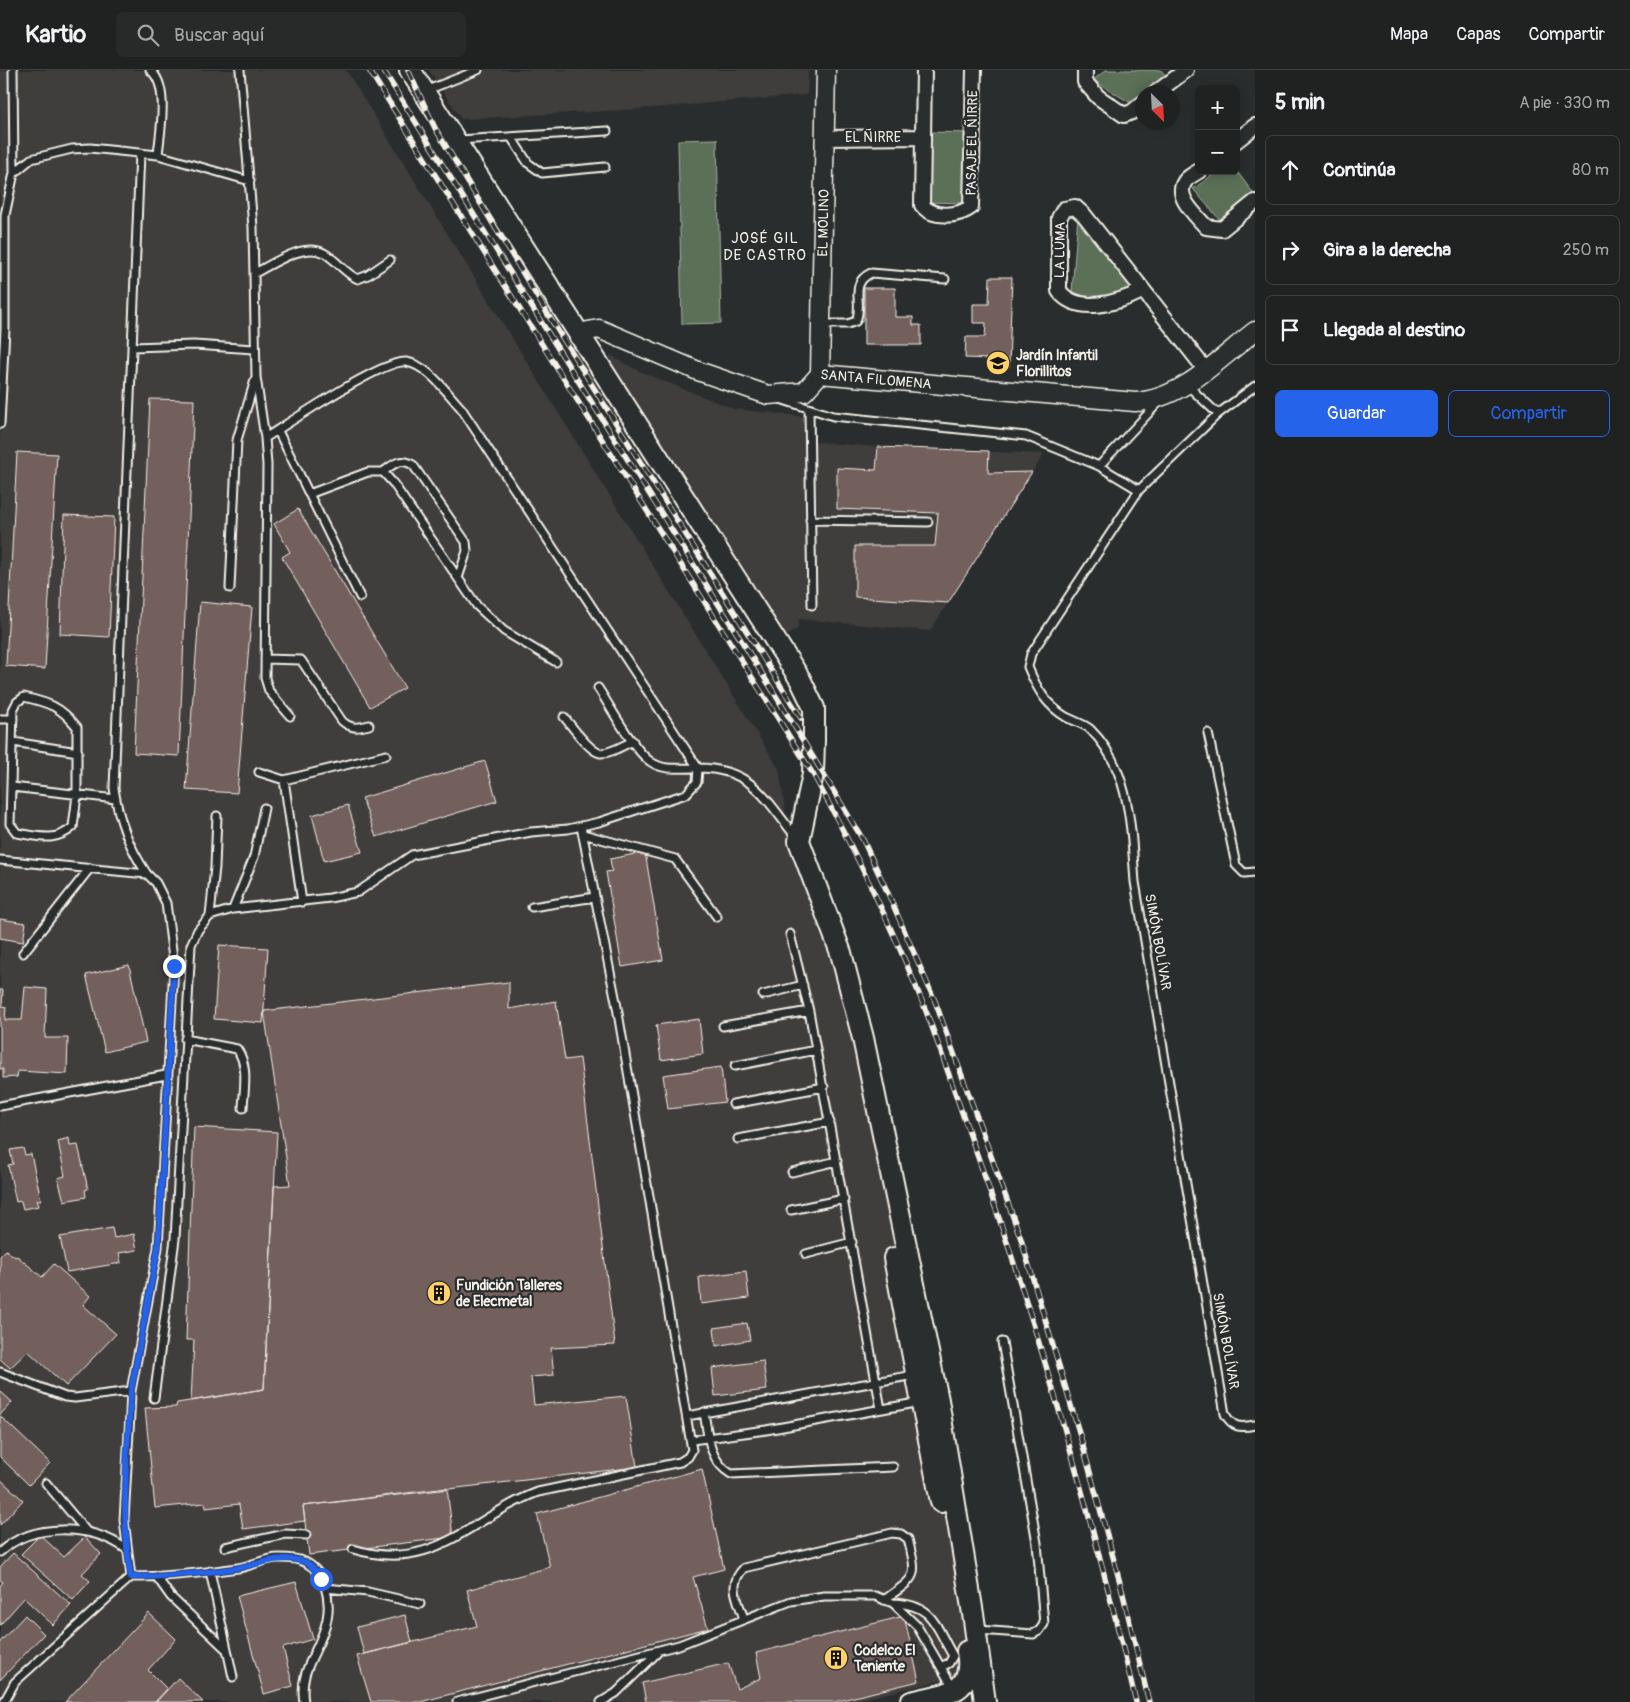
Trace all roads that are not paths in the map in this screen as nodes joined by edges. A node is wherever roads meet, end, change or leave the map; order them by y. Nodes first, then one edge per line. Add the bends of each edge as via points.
1 (13, 70) edge
2 (150, 70) edge
3 (240, 70) edge
4 (410, 70) edge
5 (478, 70) edge
6 (826, 70) edge
7 (924, 70) edge
8 (974, 70) edge
9 (1085, 70) edge
10 (1186, 70) edge
11 (1167, 85) edge
12 (424, 92) junction
13 (1135, 110) edge
14 (1255, 126) edge
15 (607, 131) dead end
16 (510, 137) junction
17 (922, 137) junction
18 (824, 138) junction
19 (1240, 138) edge
20 (454, 140) junction
21 (140, 153) junction
22 (158, 155) junction
23 (605, 167) dead end
24 (14, 173) junction
25 (1195, 174) edge
26 (250, 181) junction
27 (1255, 202) edge
28 (390, 260) dead end
29 (255, 273) junction
30 (945, 280) dead end
31 (1142, 290) junction
32 (821, 324) junction
33 (1255, 331) edge
34 (579, 337) junction
35 (132, 347) junction
36 (254, 349) junction
37 (1205, 369) junction
38 (820, 374) junction
39 (256, 377) junction
40 (1186, 384) junction
41 (1255, 386) edge
42 (768, 395) junction
43 (1164, 396) junction
44 (809, 409) junction
45 (1218, 414) junction
46 (0, 424) edge
47 (278, 430) junction
48 (266, 438) junction
49 (1098, 466) junction
50 (383, 472) junction
51 (1139, 490) junction
52 (309, 494) junction
53 (810, 520) junction
54 (928, 522) dead end
55 (458, 578) junction
56 (230, 588) dead end
57 (360, 597) dead end
58 (812, 605) dead end
59 (265, 659) junction
60 (556, 662) dead end
61 (598, 688) dead end
62 (290, 716) dead end
63 (564, 717) dead end
64 (0, 719) edge
65 (13, 719) junction
66 (368, 725) dead end
67 (1208, 732) dead end
68 (633, 741) junction
69 (13, 742) junction
70 (78, 752) junction
71 (386, 754) dead end
72 (698, 768) junction
73 (259, 772) dead end
74 (284, 780) junction
75 (12, 788) junction
76 (77, 795) junction
77 (116, 799) junction
78 (264, 808) dead end
79 (217, 816) dead end
80 (581, 826) junction
81 (583, 834) junction
82 (799, 841) junction
83 (0, 860) edge
84 (90, 868) junction
85 (1255, 872) edge
86 (147, 874) junction
87 (595, 897) junction
88 (302, 902) junction
89 (532, 907) dead end
90 (233, 909) junction
91 (210, 916) junction
92 (718, 917) dead end
93 (790, 934) dead end
94 (23, 953) dead end
95 (803, 985) junction
96 (763, 994) dead end
97 (809, 1011) junction
98 (723, 1026) dead end
99 (185, 1039) junction
100 (816, 1050) junction
101 (735, 1066) dead end
102 (166, 1075) junction
103 (824, 1087) junction
104 (733, 1104) dead end
105 (0, 1106) edge
106 (243, 1108) dead end
107 (830, 1122) junction
108 (738, 1139) dead end
109 (837, 1162) junction
110 (792, 1172) dead end
111 (844, 1199) junction
112 (791, 1210) dead end
113 (852, 1242) junction
114 (806, 1254) dead end
115 (1002, 1342) dead end
116 (0, 1372) edge
117 (924, 1373) junction
118 (877, 1381) junction
119 (131, 1391) junction
120 (154, 1398) dead end
121 (930, 1401) junction
122 (881, 1409) junction
123 (704, 1412) junction
124 (687, 1416) junction
125 (1255, 1425) edge
126 (708, 1437) junction
127 (692, 1440) junction
128 (893, 1467) dead end
129 (46, 1483) dead end
130 (87, 1532) junction
131 (306, 1536) dead end
132 (225, 1547) dead end
133 (126, 1549) junction
134 (353, 1549) dead end
135 (0, 1552) edge
136 (210, 1572) junction
137 (156, 1576) junction
138 (131, 1577) junction
139 (325, 1588) junction
140 (884, 1600) junction
141 (894, 1603) junction
142 (420, 1604) dead end
143 (744, 1619) junction
144 (975, 1630) junction
145 (660, 1649) junction
146 (227, 1650) junction
147 (941, 1666) junction
148 (233, 1677) dead end
149 (958, 1691) edge
150 (984, 1694) edge
151 (4, 1702) edge
152 (304, 1702) edge
153 (457, 1702) edge
154 (601, 1702) edge
155 (911, 1702) edge

1 - 24 lane
2 - 22 lane via 156,74 162,92
3 - 26 lane
4 - 12 main road
5 - 12 lane
6 - 18 street, EL MOLINO
7 - 17 street, PASAJE EL ÑIRRE
8 - 17 street, PASAJE EL ÑIRRE via 971,207 960,214 933,214 922,205
9 - 13 street via 1085,82 1116,112 1124,115
10 - 11 street
12 - 20 main road
14 - 19 street
15 - 16 lane
16 - 20 lane
16 - 23 lane via 528,163 542,174
17 - 18 street, EL ÑIRRE
18 - 32 street, EL MOLINO
20 - 34 main road
21 - 22 lane
21 - 24 lane via 72,149 31,159
21 - 35 lane
22 - 26 lane
24 - 46 lane via 5,215 5,329
25 - 27 street via 1184,182 1183,198 1206,227 1222,229
26 - 29 lane
28 - 29 lane via 358,279 324,253 314,250 299,252
29 - 36 lane
30 - 32 lane via 872,273 859,283 856,321
31 - 31 street, LA LUMA via 1120,302 1094,304 1065,298 1059,291 1059,218 1064,209 1075,207 1085,216
31 - 37 street, LA LUMA
32 - 38 street, EL MOLINO
33 - 37 street, SANTA FILOMENA
34 - 42 street, SANTA FILOMENA via 599,329 698,371
34 - 82 main road via 800,679 814,708 813,774
35 - 36 lane via 194,345
35 - 77 lane
36 - 39 lane
37 - 40 street, SANTA FILOMENA
38 - 42 street, SANTA FILOMENA via 804,392
38 - 43 street, SANTA FILOMENA via 1135,402 1150,402
39 - 48 lane
39 - 56 lane via 237,440
40 - 43 street, SANTA FILOMENA
40 - 45 lane
41 - 45 lane
42 - 44 lane
43 - 49 lane
44 - 49 lane via 833,416 1026,436
44 - 53 lane
45 - 51 lane
47 - 48 lane
47 - 52 lane
47 - 72 lane via 370,373 405,362 419,367 461,408
48 - 59 lane
49 - 51 lane
50 - 52 lane via 368,472
50 - 55 lane
50 - 55 lane via 398,461 406,461 419,473 466,542 467,551
51 - 125 lane, SIMÓN BOLÍVAR via 1031,654 1028,667 1042,697 1053,709 1088,727 1100,740 1113,758 1122,784 1129,809 1135,882 1225,1414 1231,1424 1239,1428
52 - 57 lane
53 - 54 lane
53 - 58 lane
55 - 60 lane via 477,606 504,631
59 - 62 lane via 266,684
59 - 66 lane via 301,660 342,721 355,728
61 - 68 lane
63 - 68 lane via 598,753
64 - 65 lane
65 - 69 lane
65 - 70 lane via 17,702 24,697 50,703 66,713 77,727
67 - 85 lane via 1236,865 1244,873
68 - 72 lane via 643,757 660,768
69 - 70 lane
69 - 75 lane
70 - 76 lane
71 - 74 lane
72 - 80 lane via 696,782 686,794
72 - 82 lane via 725,771 753,784
73 - 74 lane
74 - 88 lane
75 - 76 lane
75 - 76 lane via 10,824 13,829 17,833 54,838 73,827
76 - 77 lane
77 - 86 lane via 135,856
78 - 90 lane via 254,857
79 - 91 lane via 216,867
80 - 81 lane
80 - 88 lane via 412,855 358,892
81 - 87 lane
81 - 92 lane via 675,859
82 - 117 main road via 850,980 882,1132
83 - 84 lane
84 - 86 lane
84 - 94 lane
86 - 102 lane via 166,903 174,966
87 - 89 lane
87 - 124 lane
88 - 90 lane
90 - 91 lane
91 - 99 lane via 191,945
93 - 95 lane
95 - 96 lane
95 - 97 lane
97 - 98 lane
97 - 100 lane
99 - 106 lane via 237,1049 245,1069
99 - 120 lane via 174,1248
100 - 101 lane
100 - 103 lane
102 - 105 lane
102 - 119 lane via 158,1248
103 - 104 lane
103 - 107 lane
107 - 108 lane
107 - 109 lane
109 - 110 lane
109 - 111 lane
111 - 112 lane
111 - 113 lane
113 - 114 lane
113 - 118 lane
115 - 144 lane via 1037,1543 1044,1624 1033,1634
116 - 119 lane via 65,1397
117 - 118 lane
117 - 121 main road
118 - 122 lane
118 - 123 lane
119 - 133 lane via 124,1520
121 - 122 lane
121 - 144 main road
121 - 149 main road via 969,1663 968,1675
122 - 126 lane
123 - 124 lane
123 - 126 lane
124 - 127 lane
126 - 127 lane
126 - 128 lane via 713,1456 731,1474
127 - 134 lane via 692,1450 680,1462 538,1492 499,1510 430,1550 386,1557
129 - 130 lane
130 - 133 lane via 114,1541
130 - 135 lane via 62,1530 30,1534 14,1540
131 - 132 lane via 285,1534
133 - 138 lane
136 - 137 lane
136 - 139 lane via 277,1558 304,1561 316,1570
136 - 146 lane
137 - 138 lane
137 - 146 lane via 171,1596
138 - 151 lane via 15,1682
139 - 142 lane via 368,1592
139 - 152 lane via 327,1618 304,1675
140 - 141 lane
140 - 143 lane via 862,1596 814,1597 791,1601
140 - 143 lane via 911,1580 915,1573 908,1539 902,1534 892,1533 744,1568 736,1576 734,1587
141 - 147 lane via 917,1626
141 - 147 lane via 910,1604 932,1616 953,1656 949,1663
143 - 145 lane via 679,1645
144 - 150 main road
145 - 153 lane
145 - 154 lane via 616,1692
146 - 148 lane
147 - 149 lane
149 - 155 main road

